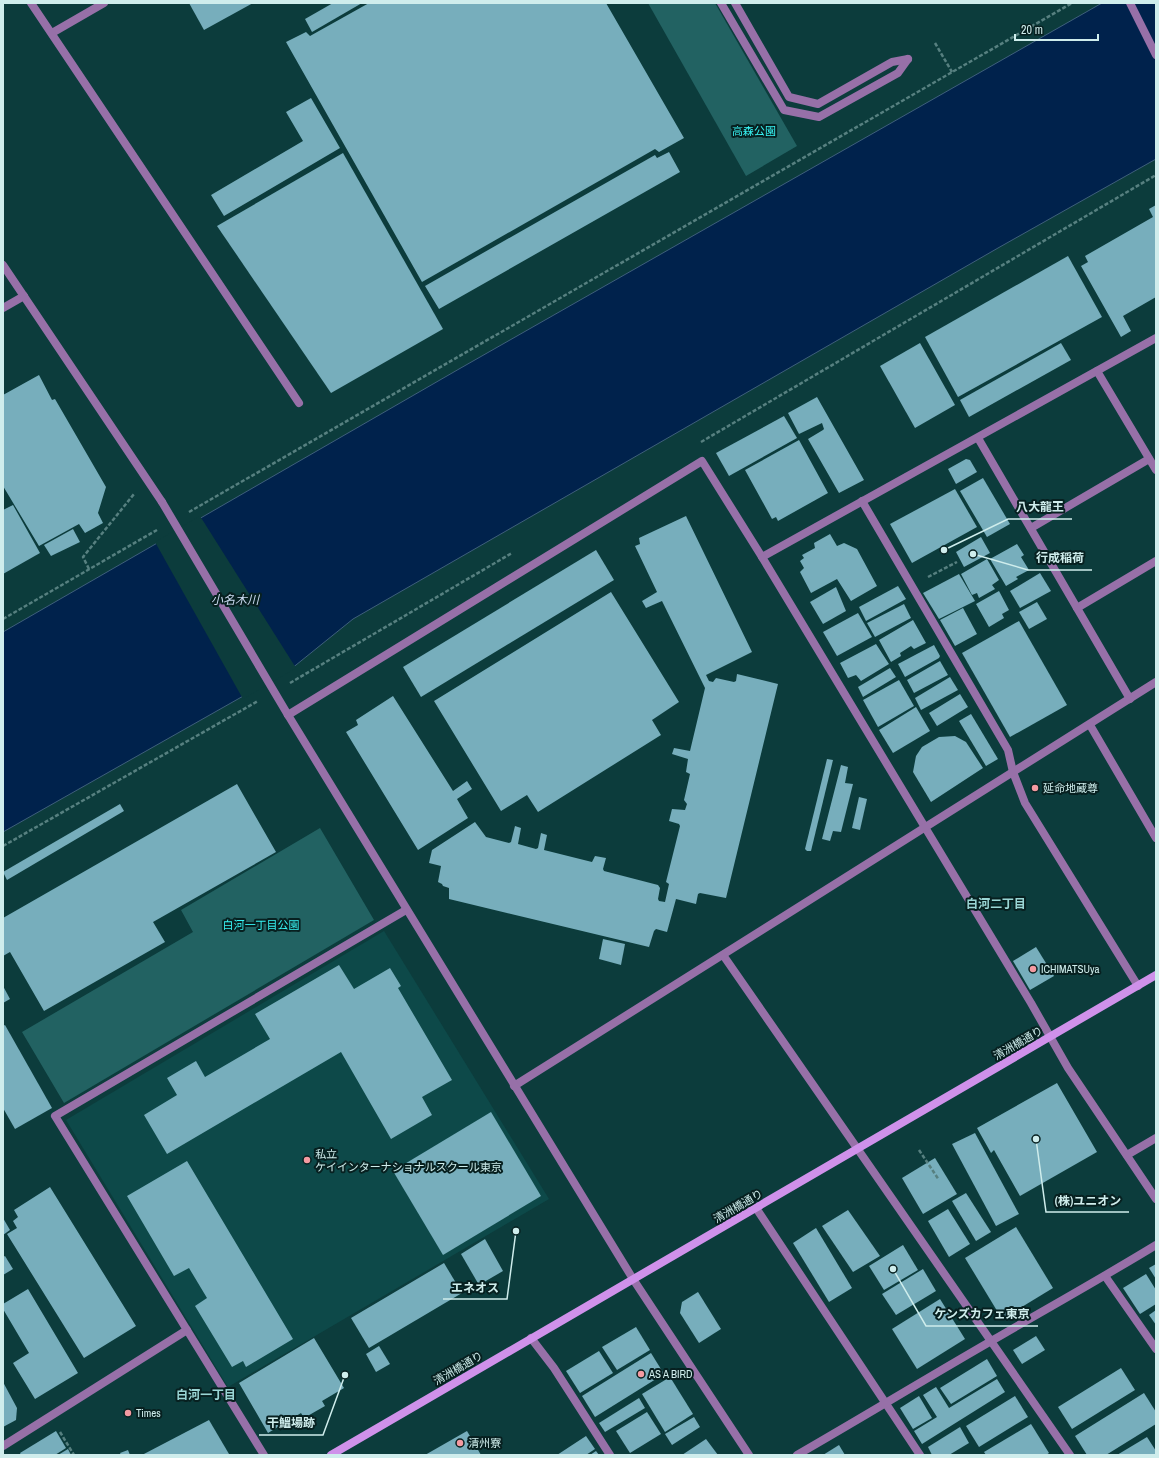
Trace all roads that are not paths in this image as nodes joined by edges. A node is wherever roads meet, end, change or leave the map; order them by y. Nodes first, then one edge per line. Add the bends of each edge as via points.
1 (31, 3) edge
2 (104, 3) edge
3 (721, 3) edge
4 (735, 3) edge
5 (1130, 3) edge
6 (52, 33) junction
7 (1156, 55) edge
8 (3, 264) edge
9 (24, 296) junction
10 (3, 308) edge
11 (1156, 338) edge
12 (1097, 371) junction
13 (299, 403) dead end
14 (978, 438) junction
15 (1149, 459) junction
16 (1156, 470) edge
17 (862, 502) junction
18 (1031, 528) junction
19 (762, 557) junction
20 (1156, 560) edge
21 (1077, 608) junction
22 (1156, 682) edge
23 (1130, 699) junction
24 (288, 715) junction
25 (1090, 725) junction
26 (1013, 772) junction
27 (925, 828) junction
28 (1156, 838) edge
29 (406, 910) junction
30 (723, 955) junction
31 (1156, 975) edge
32 (1138, 986) junction
33 (1050, 1037) junction
34 (514, 1086) junction
35 (1156, 1138) edge
36 (858, 1148) junction
37 (1127, 1155) junction
38 (1156, 1199) edge
39 (756, 1208) junction
40 (1156, 1245) edge
41 (1105, 1276) junction
42 (632, 1279) junction
43 (187, 1330) junction
44 (531, 1338) junction
45 (992, 1340) junction
46 (1156, 1349) edge
47 (886, 1404) junction
48 (3, 1446) edge
49 (264, 1455) edge
50 (331, 1455) edge
51 (610, 1455) edge
52 (749, 1455) edge
53 (797, 1455) edge
54 (920, 1455) edge
55 (1070, 1455) edge

1 - 6 street
2 - 6 street
3 - 4 street via 784,110 819,117 898,73 908,59 892,62 818,104 789,97
5 - 7 street
6 - 13 street
8 - 9 street
9 - 10 street
9 - 24 street, bridge via 162,502
11 - 12 street
12 - 14 street
12 - 15 street
14 - 17 street
14 - 18 street
15 - 16 street
15 - 18 street
17 - 19 street
17 - 26 street via 1008,750
18 - 21 street
19 - 24 street via 702,461
19 - 27 street
20 - 21 street
21 - 23 street
22 - 23 street
23 - 25 street
24 - 29 street
25 - 26 street
25 - 28 street
26 - 27 street
26 - 32 street via 1025,803
27 - 30 street
27 - 33 street
29 - 34 street
29 - 43 street via 55,1116
30 - 34 street
30 - 36 street
31 - 32 main road, 清洲橋通り
32 - 33 main road, 清洲橋通り
33 - 36 main road, 清洲橋通り
33 - 37 street via 1071,1073
34 - 42 street
35 - 37 street
36 - 39 main road, 清洲橋通り
36 - 45 street
37 - 38 street
39 - 42 main road, 清洲橋通り
39 - 47 street
40 - 41 street
41 - 45 street
41 - 46 street
42 - 44 main road, 清洲橋通り
42 - 52 street
43 - 48 street
43 - 49 street
44 - 50 main road, 清洲橋通り
44 - 51 street via 554,1368
45 - 47 street
45 - 55 street
47 - 53 street
47 - 54 street

